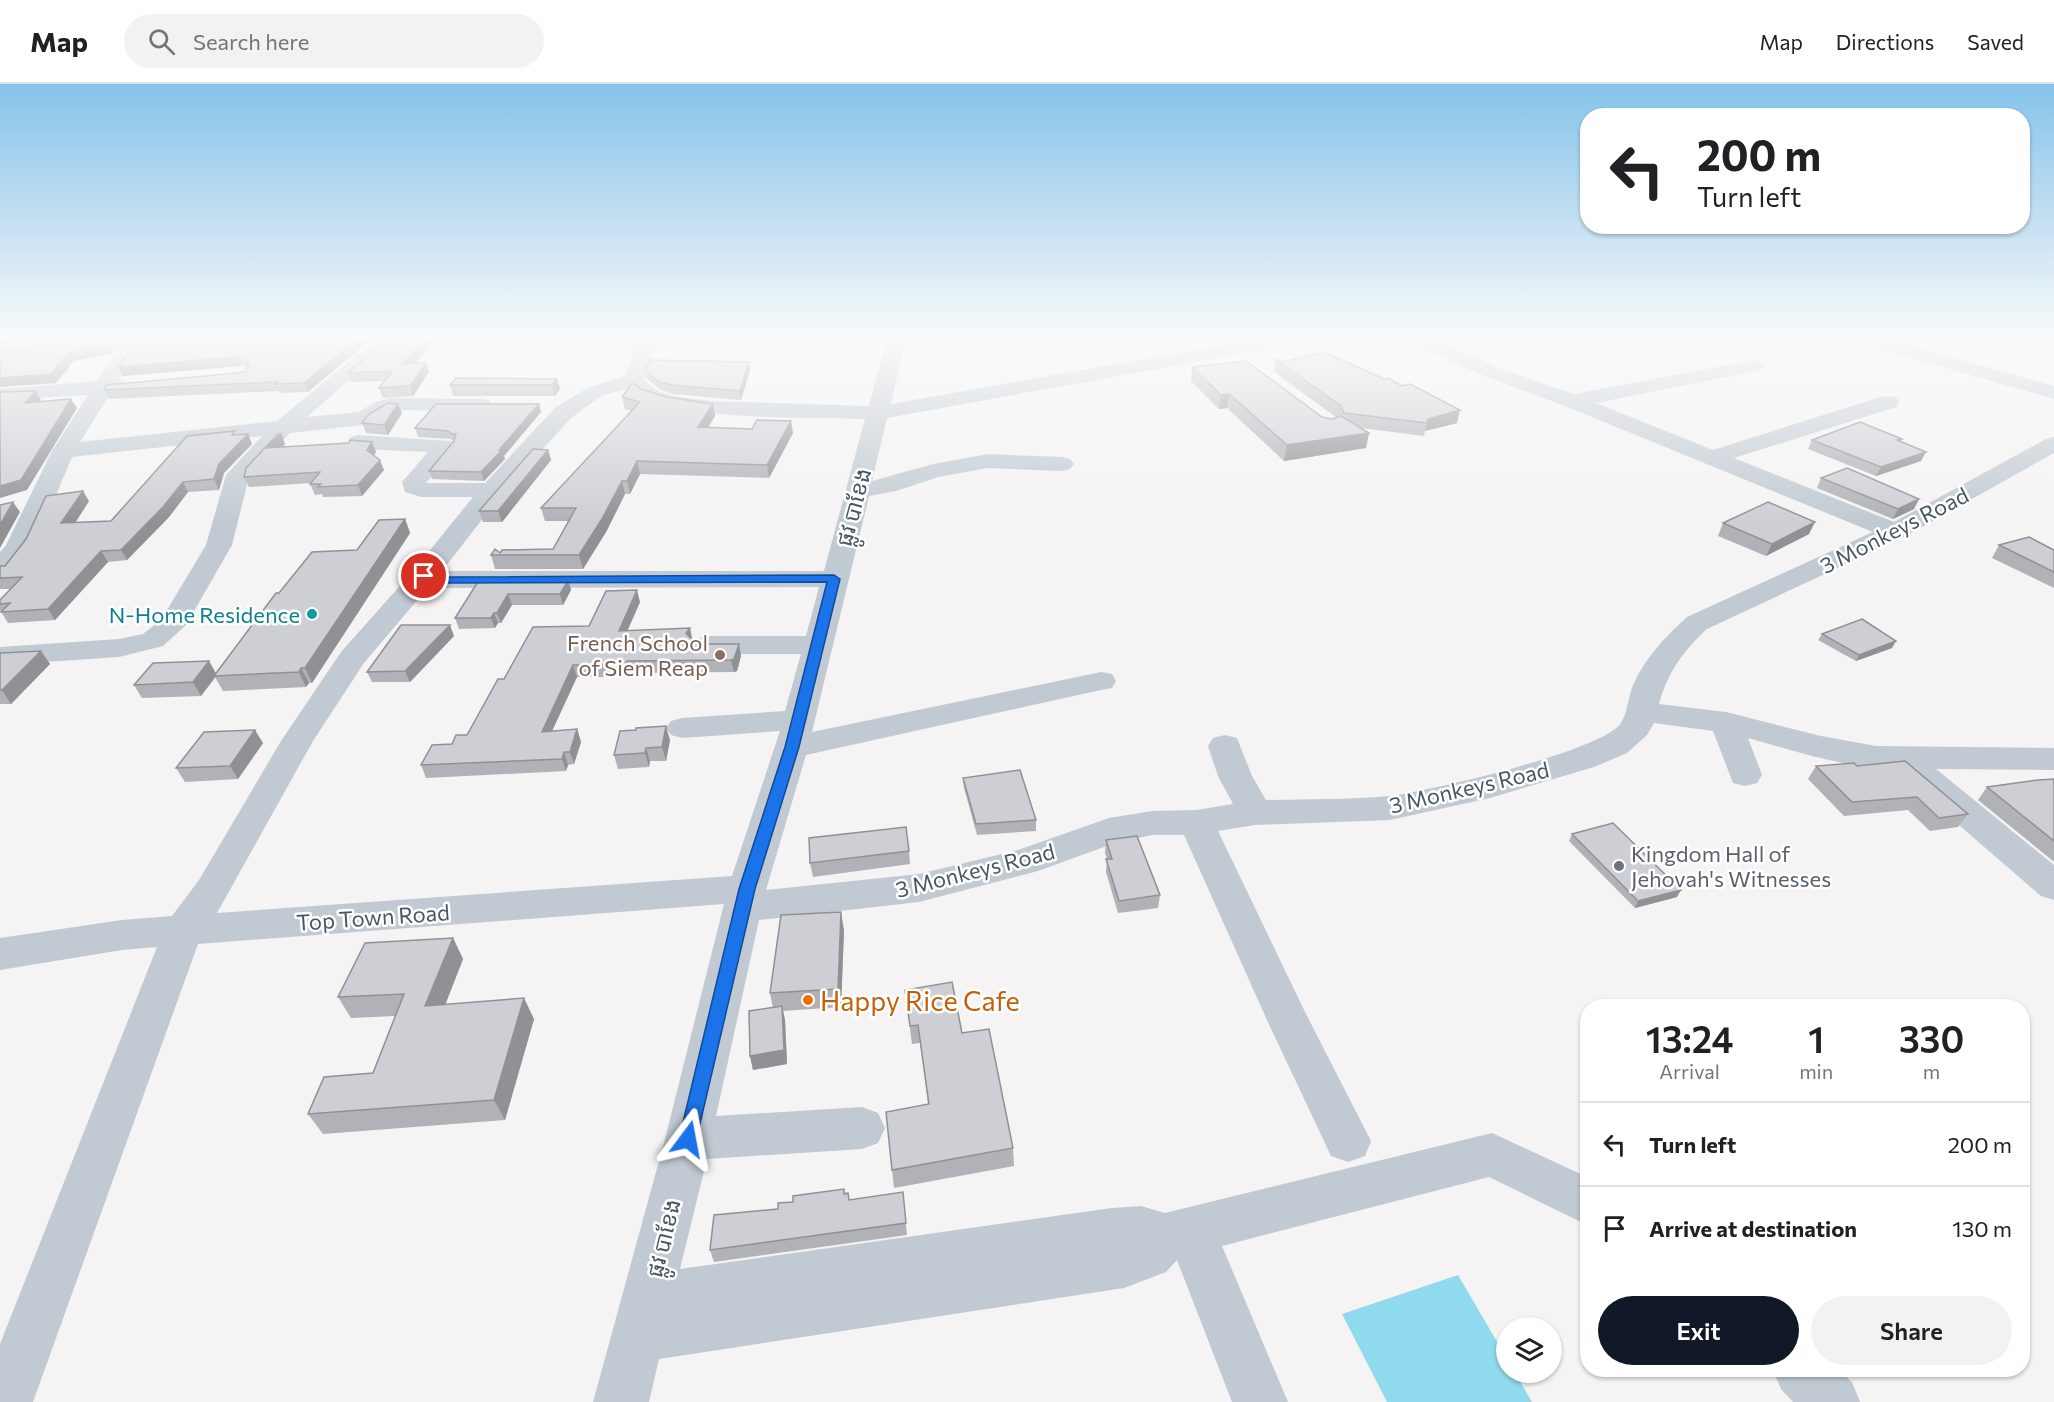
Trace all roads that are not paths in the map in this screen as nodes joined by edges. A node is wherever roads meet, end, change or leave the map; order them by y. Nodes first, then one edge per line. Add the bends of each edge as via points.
1 (94, 400) edge
2 (316, 400) edge
3 (582, 400) edge
4 (663, 400) edge
5 (882, 400) edge
6 (955, 400) edge
7 (1569, 400) edge
8 (1581, 400) edge
9 (1573, 401) junction
10 (1888, 402) dead end
11 (542, 404) dead end
12 (575, 404) junction
13 (498, 405) edge
14 (879, 413) junction
15 (284, 426) junction
16 (359, 442) edge
17 (2054, 444) edge
18 (63, 451) junction
19 (1713, 457) junction
20 (1062, 464) dead end
21 (857, 489) junction
22 (492, 490) junction
23 (44, 495) junction
24 (17, 501) dead end
25 (1895, 532) junction
26 (0, 569) edge
27 (424, 576) junction
28 (834, 579) junction
29 (706, 645) edge
30 (818, 645) junction
31 (0, 656) edge
32 (1101, 681) dead end
33 (1643, 712) junction
34 (1726, 722) junction
35 (682, 728) dead end
36 (796, 733) junction
37 (1225, 746) dead end
38 (1903, 759) junction
39 (2054, 759) edge
40 (1745, 775) dead end
41 (1255, 813) junction
42 (1196, 822) junction
43 (2054, 886) edge
44 (745, 898) junction
45 (183, 931) junction
46 (0, 954) edge
47 (862, 1128) dead end
48 (688, 1139) junction
49 (1348, 1141) dead end
50 (1580, 1199) edge
51 (1178, 1234) junction
52 (642, 1318) junction
53 (1807, 1377) edge
54 (5, 1402) edge
55 (621, 1402) edge
56 (1260, 1402) edge
57 (1832, 1402) edge

1 - 18 street
2 - 15 street
3 - 12 street
4 - 14 street via 712,407
5 - 14 street, ផ្លូវ បាខែង
6 - 14 street
7 - 9 street
8 - 9 street
9 - 19 street
10 - 19 street
11 - 12 street
12 - 22 street via 563,412
13 - 15 street via 391,404 378,407 363,418
14 - 21 street, ផ្លូវ បាខែង
15 - 18 street
15 - 31 street via 238,475 219,545 172,626 153,640 119,648
16 - 22 street via 440,445 444,448 414,482 414,487
17 - 25 street, 3 Monkeys Road
18 - 23 street
19 - 25 street
20 - 21 street via 989,461 934,471 887,487
21 - 28 street, ផ្លូវ បាខែង
22 - 27 street
23 - 24 street
23 - 26 street via 18,548
25 - 33 street, 3 Monkeys Road via 1697,623 1675,643 1656,670
27 - 28 street via 444,580
27 - 45 street via 330,689 212,890
28 - 30 street, ផ្លូវ បាខែង
29 - 30 street
30 - 36 street, ផ្លូវ បាខែង
32 - 36 street
33 - 34 street
33 - 41 street, 3 Monkeys Road via 1636,728 1605,751 1490,786 1390,808
34 - 38 street via 1829,749
34 - 40 street
35 - 36 street
36 - 44 street, ផ្លូវ បាខែង
37 - 41 street via 1235,776
38 - 39 street
38 - 43 street
41 - 42 street, 3 Monkeys Road
42 - 44 street, 3 Monkeys Road via 1152,823 1109,831 1025,861 920,888
42 - 49 street
44 - 45 street, Top Town Road via 650,894
44 - 48 street, ផ្លូវ បាខែង
45 - 46 street, Top Town Road via 122,935
45 - 54 street
47 - 48 street
48 - 52 street, ផ្លូវ បាខែង
50 - 51 street via 1492,1155
51 - 52 street via 1148,1254 1124,1263
51 - 56 street
52 - 55 street, ផ្លូវ បាខែង
53 - 57 street

